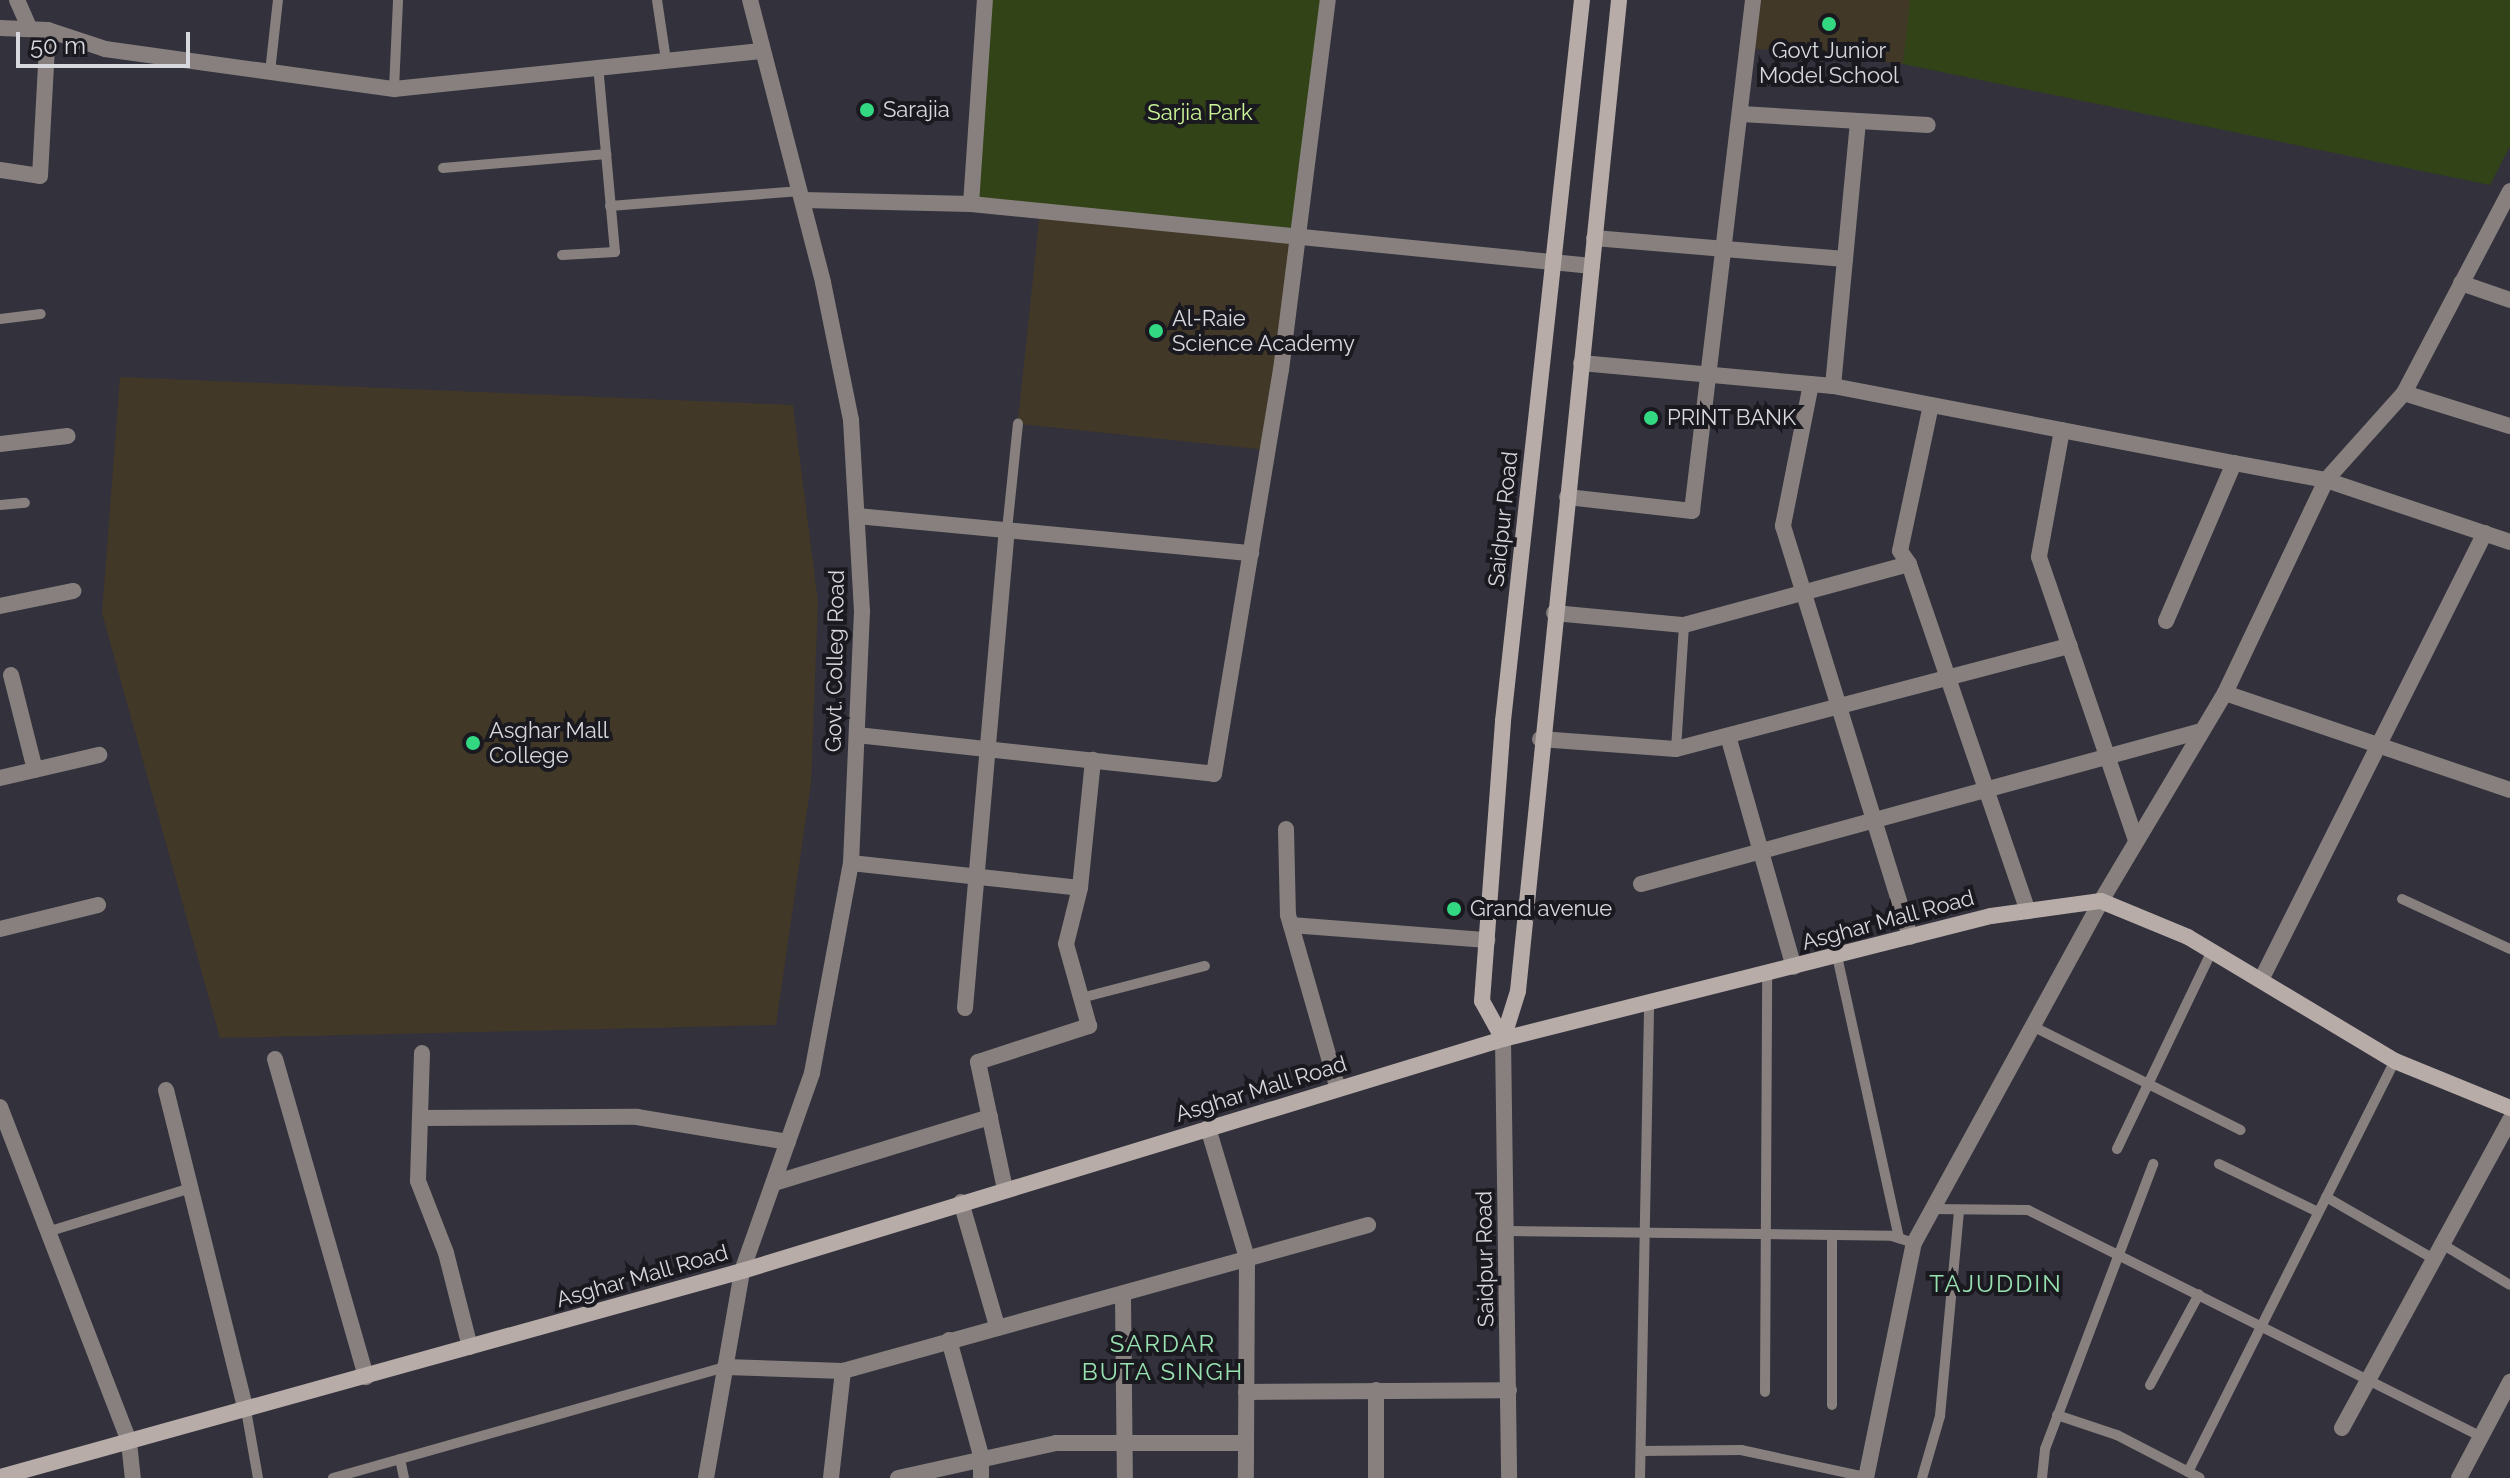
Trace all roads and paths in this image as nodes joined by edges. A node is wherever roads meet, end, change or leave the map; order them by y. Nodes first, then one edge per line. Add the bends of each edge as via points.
1 (17, 0) edge
2 (278, 0) edge
3 (398, 0) edge
4 (657, 0) edge
5 (750, 0) edge
6 (985, 0) edge
7 (1328, 0) edge
8 (1582, 0) edge
9 (1619, 0) edge
10 (1753, 0) edge
11 (29, 27) junction
12 (0, 28) edge
13 (48, 30) junction
14 (761, 51) junction
15 (666, 60) junction
16 (598, 66) junction
17 (270, 72) junction
18 (394, 89) junction
19 (1741, 114) junction
20 (1858, 121) junction
21 (1928, 125) dead end
22 (606, 154) junction
23 (443, 168) dead end
24 (0, 170) edge
25 (2510, 191) edge
26 (802, 195) junction
27 (971, 204) junction
28 (610, 206) junction
29 (1298, 238) junction
30 (1594, 238) junction
31 (1726, 249) junction
32 (562, 255) dead end
33 (1845, 259) junction
34 (1554, 263) junction
35 (1592, 266) junction
36 (2461, 283) junction
37 (2510, 300) edge
38 (41, 314) dead end
39 (0, 319) edge
40 (1581, 363) junction
41 (1712, 375) junction
42 (1811, 384) junction
43 (1833, 386) junction
44 (2404, 393) junction
45 (1931, 405) junction
46 (1018, 424) dead end
47 (2510, 426) edge
48 (2062, 430) junction
49 (68, 436) dead end
50 (0, 444) edge
51 (2234, 463) junction
52 (2326, 480) junction
53 (1567, 497) junction
54 (25, 503) dead end
55 (0, 505) edge
56 (857, 516) junction
57 (1007, 530) junction
58 (2485, 533) junction
59 (2510, 542) edge
60 (1251, 553) junction
61 (1909, 564) junction
62 (73, 591) dead end
63 (1803, 592) junction
64 (0, 606) edge
65 (1554, 613) junction
66 (2166, 621) dead end
67 (1684, 625) junction
68 (2070, 646) junction
69 (11, 675) dead end
70 (1948, 678) junction
71 (2225, 693) junction
72 (1839, 707) junction
73 (2201, 731) junction
74 (857, 735) junction
75 (1728, 736) junction
76 (1540, 739) junction
77 (2379, 747) junction
78 (1676, 749) junction
79 (991, 750) junction
80 (99, 755) dead end
81 (2107, 756) junction
82 (1093, 760) junction
83 (35, 770) junction
84 (0, 778) edge
85 (1986, 789) junction
86 (2510, 790) edge
87 (1874, 820) junction
88 (1286, 829) dead end
89 (2136, 841) junction
90 (1761, 851) junction
91 (851, 863) junction
92 (978, 877) junction
93 (1641, 884) dead end
94 (1080, 888) junction
95 (2402, 899) dead end
96 (2101, 901) junction
97 (98, 905) dead end
98 (2028, 911) junction
99 (1291, 925) junction
100 (0, 929) edge
101 (1910, 937) junction
102 (1487, 940) junction
103 (2510, 949) edge
104 (2212, 951) junction
105 (1837, 956) junction
106 (1205, 966) dead end
107 (1794, 967) junction
108 (1767, 973) junction
109 (2261, 980) junction
110 (1081, 998) junction
111 (1649, 1003) junction
112 (965, 1008) dead end
113 (2032, 1026) junction
114 (1503, 1039) junction
115 (422, 1053) dead end
116 (275, 1059) dead end
117 (2395, 1061) junction
118 (2148, 1084) junction
119 (1338, 1089) junction
120 (166, 1090) dead end
121 (0, 1107) edge
122 (2510, 1108) edge
123 (990, 1117) junction
124 (420, 1118) junction
125 (2510, 1120) edge
126 (1208, 1128) junction
127 (2241, 1130) dead end
128 (788, 1142) junction
129 (2117, 1149) dead end
130 (2153, 1164) dead end
131 (2219, 1164) dead end
132 (774, 1183) junction
133 (191, 1188) junction
134 (1005, 1189) junction
135 (2326, 1197) junction
136 (961, 1202) junction
137 (1932, 1209) junction
138 (1959, 1210) junction
139 (2318, 1212) junction
140 (1368, 1225) dead end
141 (1507, 1231) junction
142 (47, 1232) junction
143 (1645, 1233) junction
144 (1766, 1234) junction
145 (1832, 1235) junction
146 (1906, 1240) junction
147 (2438, 1252) junction
148 (2117, 1253) junction
149 (1247, 1258) junction
150 (742, 1271) junction
151 (2510, 1285) edge
152 (2199, 1294) junction
153 (1123, 1297) junction
154 (2262, 1324) junction
155 (997, 1326) junction
156 (949, 1340) junction
157 (470, 1347) junction
158 (725, 1367) junction
159 (843, 1371) junction
160 (366, 1377) junction
161 (2370, 1377) junction
162 (2510, 1382) edge
163 (2150, 1385) dead end
164 (1376, 1390) junction
165 (1509, 1390) junction
166 (1246, 1392) junction
167 (1765, 1392) dead end
168 (1832, 1405) dead end
169 (246, 1410) junction
170 (2057, 1415) junction
171 (2342, 1428) dead end
172 (2480, 1436) junction
173 (129, 1442) junction
174 (1126, 1443) junction
175 (1245, 1443) junction
176 (1641, 1451) junction
177 (981, 1455) junction
178 (400, 1459) junction
179 (2188, 1472) junction
180 (0, 1477) edge
181 (133, 1478) edge
182 (258, 1478) edge
183 (333, 1478) edge
184 (404, 1478) edge
185 (706, 1478) edge
186 (831, 1478) edge
187 (898, 1478) edge
188 (981, 1478) edge
189 (1125, 1478) edge
190 (1246, 1478) edge
191 (1376, 1478) edge
192 (1509, 1478) edge
193 (1640, 1478) edge
194 (1866, 1478) edge
195 (1922, 1478) edge
196 (2042, 1478) edge
197 (2200, 1478) edge
198 (2459, 1478) edge

1 - 11 street
2 - 17 lane
3 - 18 lane
4 - 15 lane
5 - 14 street, Govt. Colleg Road
6 - 27 street
7 - 29 street
8 - 34 main road, Saidpur Road
9 - 30 main road, Saidpur Road
10 - 19 street
11 - 12 street
11 - 13 street
13 - 17 street via 105,49
13 - 24 street via 40,176
14 - 15 street
14 - 26 street, Govt. Colleg Road
15 - 16 street
16 - 18 street
16 - 22 lane
17 - 18 street
19 - 20 street
19 - 31 street
20 - 21 street
20 - 33 street
22 - 23 lane
22 - 28 lane
25 - 36 street
26 - 27 street
26 - 28 lane
26 - 56 street, Govt. Colleg Road via 851,420
27 - 29 street
28 - 32 lane via 615,252
29 - 34 street
29 - 60 street
30 - 31 street
30 - 35 main road, Saidpur Road
31 - 33 street
31 - 41 street
33 - 43 street
34 - 35 street
34 - 102 main road, Saidpur Road via 1503,721
35 - 40 main road, Saidpur Road
36 - 37 street
36 - 44 street
38 - 39 lane
40 - 41 street
40 - 53 main road, Saidpur Road
41 - 42 street
41 - 53 street via 1692,511
42 - 43 street
42 - 63 street via 1783,526
43 - 45 street
44 - 47 street
44 - 52 street
45 - 48 street
45 - 61 street via 1900,551
46 - 57 lane
48 - 51 street
48 - 68 street via 2039,557
49 - 50 street
51 - 52 street
51 - 66 street
52 - 58 street
52 - 71 street
53 - 65 main road, Saidpur Road
54 - 55 lane
56 - 57 street
56 - 74 street, Govt. Colleg Road via 862,611
57 - 60 street
57 - 79 street
58 - 59 street
58 - 77 street
60 - 82 street via 1214,774
61 - 63 street
61 - 70 street
62 - 64 street
63 - 67 street
63 - 72 street
65 - 67 street
65 - 76 main road, Saidpur Road
67 - 78 lane
68 - 70 street
68 - 81 street
69 - 83 street
70 - 72 street
70 - 85 street
71 - 73 street
71 - 77 street
72 - 75 street
72 - 87 street
73 - 81 street
73 - 89 street
74 - 79 street
74 - 91 street, Govt. Colleg Road
75 - 78 street
75 - 90 street
76 - 78 street
76 - 114 main road, Saidpur Road via 1518,991
77 - 86 street
77 - 109 street
79 - 82 street
79 - 92 street
80 - 83 street
81 - 85 street
81 - 89 street
82 - 94 street
83 - 84 street
85 - 87 street
85 - 98 street
87 - 90 street
87 - 101 street
88 - 99 street
89 - 96 street
90 - 93 street
90 - 107 street
91 - 92 street
91 - 128 street, Govt. Colleg Road via 812,1073
92 - 94 street
92 - 112 street
94 - 110 street via 1066,944
95 - 103 lane
96 - 98 main road, Asghar Mall Road
96 - 104 main road
96 - 113 street
97 - 100 street
98 - 101 main road, Asghar Mall Road
99 - 102 street
99 - 119 street
101 - 105 main road, Asghar Mall Road
102 - 114 main road, Saidpur Road via 1482,1001
104 - 109 main road
104 - 118 lane
105 - 107 main road, Asghar Mall Road
105 - 146 lane
106 - 110 lane
107 - 108 main road, Asghar Mall Road
108 - 111 main road, Asghar Mall Road
108 - 144 lane
109 - 117 main road
110 - 123 street via 1089,1026 978,1062
111 - 114 main road, Asghar Mall Road
111 - 143 lane
113 - 118 lane
113 - 137 street
114 - 119 main road, Asghar Mall Road
114 - 141 street, Saidpur Road
115 - 124 street
116 - 160 street
117 - 122 main road
117 - 135 lane
118 - 127 lane
118 - 129 lane
119 - 126 main road, Asghar Mall Road
120 - 133 street
121 - 142 street
123 - 132 street
123 - 134 street
124 - 128 street via 637,1117
124 - 157 street via 418,1181 446,1253
125 - 147 street
126 - 134 main road, Asghar Mall Road
126 - 149 street
128 - 132 street, Govt. Colleg Road
130 - 148 lane
131 - 139 lane
132 - 150 street, Govt. Colleg Road
133 - 142 lane
133 - 169 street
134 - 136 main road, Asghar Mall Road
135 - 139 lane
135 - 147 lane
136 - 150 main road, Asghar Mall Road
136 - 155 street
137 - 138 lane
137 - 146 street
138 - 148 lane via 2028,1210
138 - 195 lane via 1940,1416
139 - 154 lane
140 - 149 street
141 - 143 lane
141 - 165 street, Saidpur Road
142 - 173 street
143 - 144 lane
143 - 176 lane
144 - 145 lane
144 - 167 lane
145 - 146 lane
145 - 168 lane
146 - 194 street
147 - 151 lane
147 - 161 street
148 - 152 lane
148 - 170 lane
149 - 153 street
149 - 166 street
150 - 157 main road, Asghar Mall Road
150 - 158 street, Govt. Colleg Road
152 - 154 lane
152 - 163 lane
153 - 155 street
153 - 174 street
154 - 161 lane
154 - 179 lane
155 - 156 street
156 - 159 street
156 - 177 street
157 - 160 main road, Asghar Mall Road
158 - 159 street
158 - 178 lane
158 - 185 street, Govt. Colleg Road
159 - 186 street
160 - 169 main road, Asghar Mall Road
161 - 171 street
161 - 172 lane
162 - 172 street
164 - 165 street
164 - 166 street
164 - 191 street
165 - 192 street, Saidpur Road
166 - 175 street
169 - 173 main road, Asghar Mall Road
169 - 182 lane
170 - 179 lane via 2117,1435
170 - 196 lane
172 - 198 street
173 - 180 main road, Asghar Mall Road
173 - 181 street
174 - 175 street
174 - 177 street via 1056,1443
174 - 189 street
175 - 190 street
176 - 193 lane
176 - 194 lane via 1741,1450
177 - 187 street
177 - 188 street
178 - 183 lane
178 - 184 lane
179 - 197 lane

